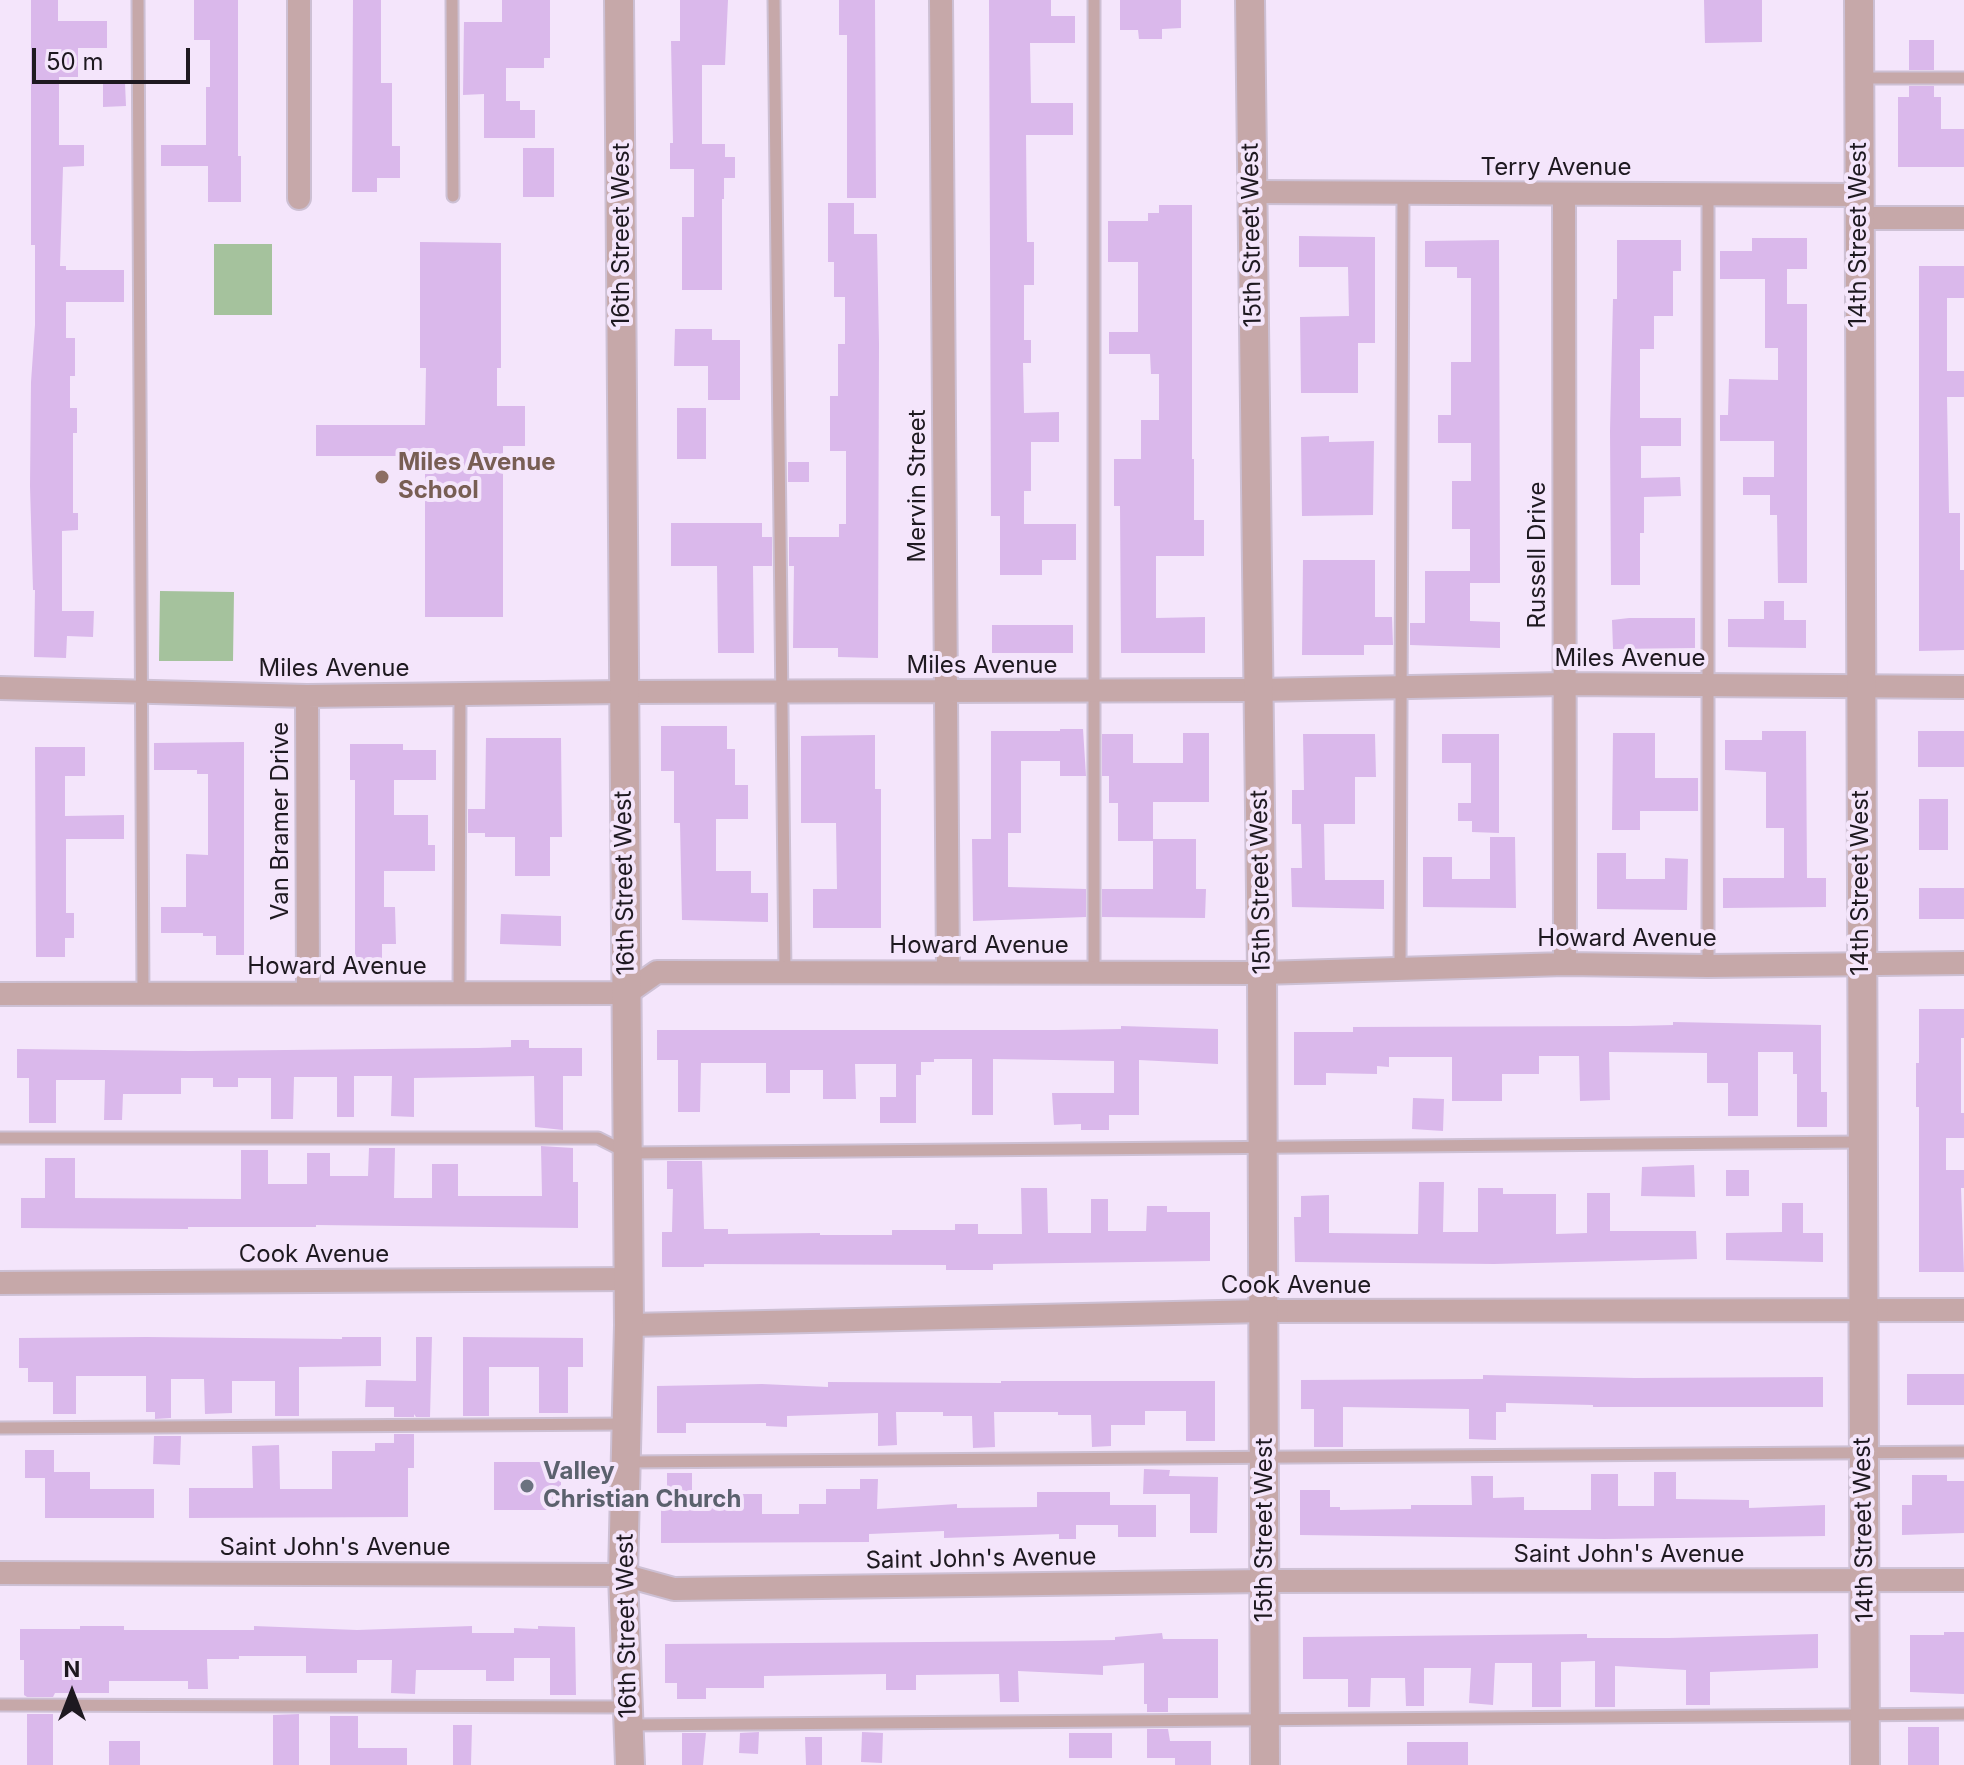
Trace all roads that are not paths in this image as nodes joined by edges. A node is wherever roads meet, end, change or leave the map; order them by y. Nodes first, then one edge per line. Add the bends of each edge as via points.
1 (138, 0) edge
2 (299, 0) edge
3 (452, 0) edge
4 (619, 0) edge
5 (774, 0) edge
6 (941, 0) edge
7 (1094, 0) edge
8 (1250, 0) edge
9 (1859, 0) edge
10 (1858, 78) junction
11 (1964, 78) edge
12 (1251, 192) junction
13 (1403, 193) junction
14 (1564, 194) junction
15 (1708, 194) junction
16 (453, 196) dead end
17 (299, 198) dead end
18 (1860, 206) junction
19 (1964, 218) edge
20 (1564, 684) junction
21 (1860, 685) junction
22 (1707, 686) junction
23 (1403, 687) junction
24 (1964, 687) edge
25 (0, 688) edge
26 (1258, 690) junction
27 (623, 692) junction
28 (1096, 692) junction
29 (142, 693) junction
30 (782, 693) junction
31 (946, 693) junction
32 (460, 695) junction
33 (307, 696) junction
34 (1862, 963) junction
35 (1964, 963) edge
36 (1565, 964) junction
37 (1708, 966) junction
38 (1400, 969) junction
39 (785, 972) junction
40 (948, 972) junction
41 (1094, 973) junction
42 (1262, 973) junction
43 (143, 993) junction
44 (308, 993) junction
45 (459, 993) junction
46 (627, 993) junction
47 (0, 994) edge
48 (0, 1138) edge
49 (1861, 1142) junction
50 (1263, 1147) junction
51 (628, 1153) junction
52 (629, 1279) junction
53 (0, 1283) edge
54 (1964, 1310) edge
55 (1264, 1311) junction
56 (1862, 1311) junction
57 (629, 1325) junction
58 (627, 1424) junction
59 (0, 1428) edge
60 (1964, 1452) edge
61 (1864, 1453) junction
62 (1264, 1457) junction
63 (626, 1462) junction
64 (0, 1573) edge
65 (623, 1575) junction
66 (1964, 1580) edge
67 (1265, 1581) junction
68 (1866, 1581) junction
69 (0, 1705) edge
70 (1865, 1714) junction
71 (1964, 1714) edge
72 (628, 1716) junction
73 (1265, 1721) junction
74 (630, 1765) edge
75 (1265, 1765) edge
76 (1865, 1765) edge

1 - 29 lane
2 - 17 street
3 - 16 lane
4 - 27 street, 16th Street West
5 - 30 lane
6 - 31 street, Mervin Street
7 - 28 lane
8 - 12 street, 15th Street West
9 - 10 street, 14th Street West
10 - 11 lane
10 - 18 street, 14th Street West
12 - 13 street, Terry Avenue
12 - 26 street, 15th Street West
13 - 14 street, Terry Avenue
13 - 23 lane
14 - 15 street, Terry Avenue
14 - 20 street, Russell Drive
15 - 18 street, Terry Avenue
15 - 22 lane
18 - 19 street, Terry Avenue
18 - 21 street, 14th Street West
20 - 22 street, Miles Avenue
20 - 23 street, Miles Avenue
20 - 36 street, Russell Drive
21 - 22 street, Miles Avenue
21 - 24 street, Miles Avenue
21 - 34 street, 14th Street West
22 - 37 lane
23 - 26 street, Miles Avenue
23 - 38 lane
25 - 29 street, Miles Avenue
26 - 28 street, Miles Avenue
26 - 42 street, 15th Street West
27 - 30 street, Miles Avenue
27 - 32 street, Miles Avenue
27 - 46 street, 16th Street West
28 - 31 street, Miles Avenue
28 - 41 lane
29 - 33 street, Miles Avenue
29 - 43 lane
30 - 31 street, Miles Avenue
30 - 39 lane
31 - 40 street, Mervin Street
32 - 33 street, Miles Avenue
32 - 45 lane
33 - 44 street, Van Bramer Drive
34 - 35 street, Howard Avenue
34 - 37 street, Howard Avenue
34 - 49 street, 14th Street West
36 - 37 street, Howard Avenue
36 - 38 street, Howard Avenue
38 - 42 street, Howard Avenue
39 - 40 street, Howard Avenue
39 - 46 street, Howard Avenue via 657,972
40 - 41 street, Howard Avenue
41 - 42 street, Howard Avenue
42 - 50 street, 15th Street West
43 - 44 street, Howard Avenue
43 - 47 street, Howard Avenue
44 - 45 street, Howard Avenue
45 - 46 street, Howard Avenue
46 - 51 street, 16th Street West
48 - 51 lane via 598,1138
49 - 50 lane
49 - 56 street, 14th Street West
50 - 51 lane
50 - 55 street, 15th Street West
51 - 52 street, 16th Street West
52 - 53 street, Cook Avenue
52 - 57 street, 16th Street West
54 - 56 street, Cook Avenue
55 - 56 street, Cook Avenue
55 - 57 street, Cook Avenue
55 - 62 street, 15th Street West
56 - 61 street, 14th Street West
57 - 58 street, 16th Street West
58 - 59 lane
58 - 63 street, 16th Street West
60 - 61 lane
61 - 62 lane
61 - 68 street, 14th Street West
62 - 63 lane
62 - 67 street, 15th Street West
63 - 65 street, 16th Street West
64 - 65 street, Saint John's Avenue
65 - 67 street, Saint John's Avenue via 674,1589
65 - 72 street, 16th Street West
66 - 68 street, Saint John's Avenue
67 - 68 street, Saint John's Avenue
67 - 73 street, 15th Street West
68 - 70 street, 14th Street West
69 - 72 lane
70 - 71 lane
70 - 73 lane
70 - 76 street, 14th Street West
72 - 73 lane
72 - 74 street, 16th Street West
73 - 75 street, 15th Street West

